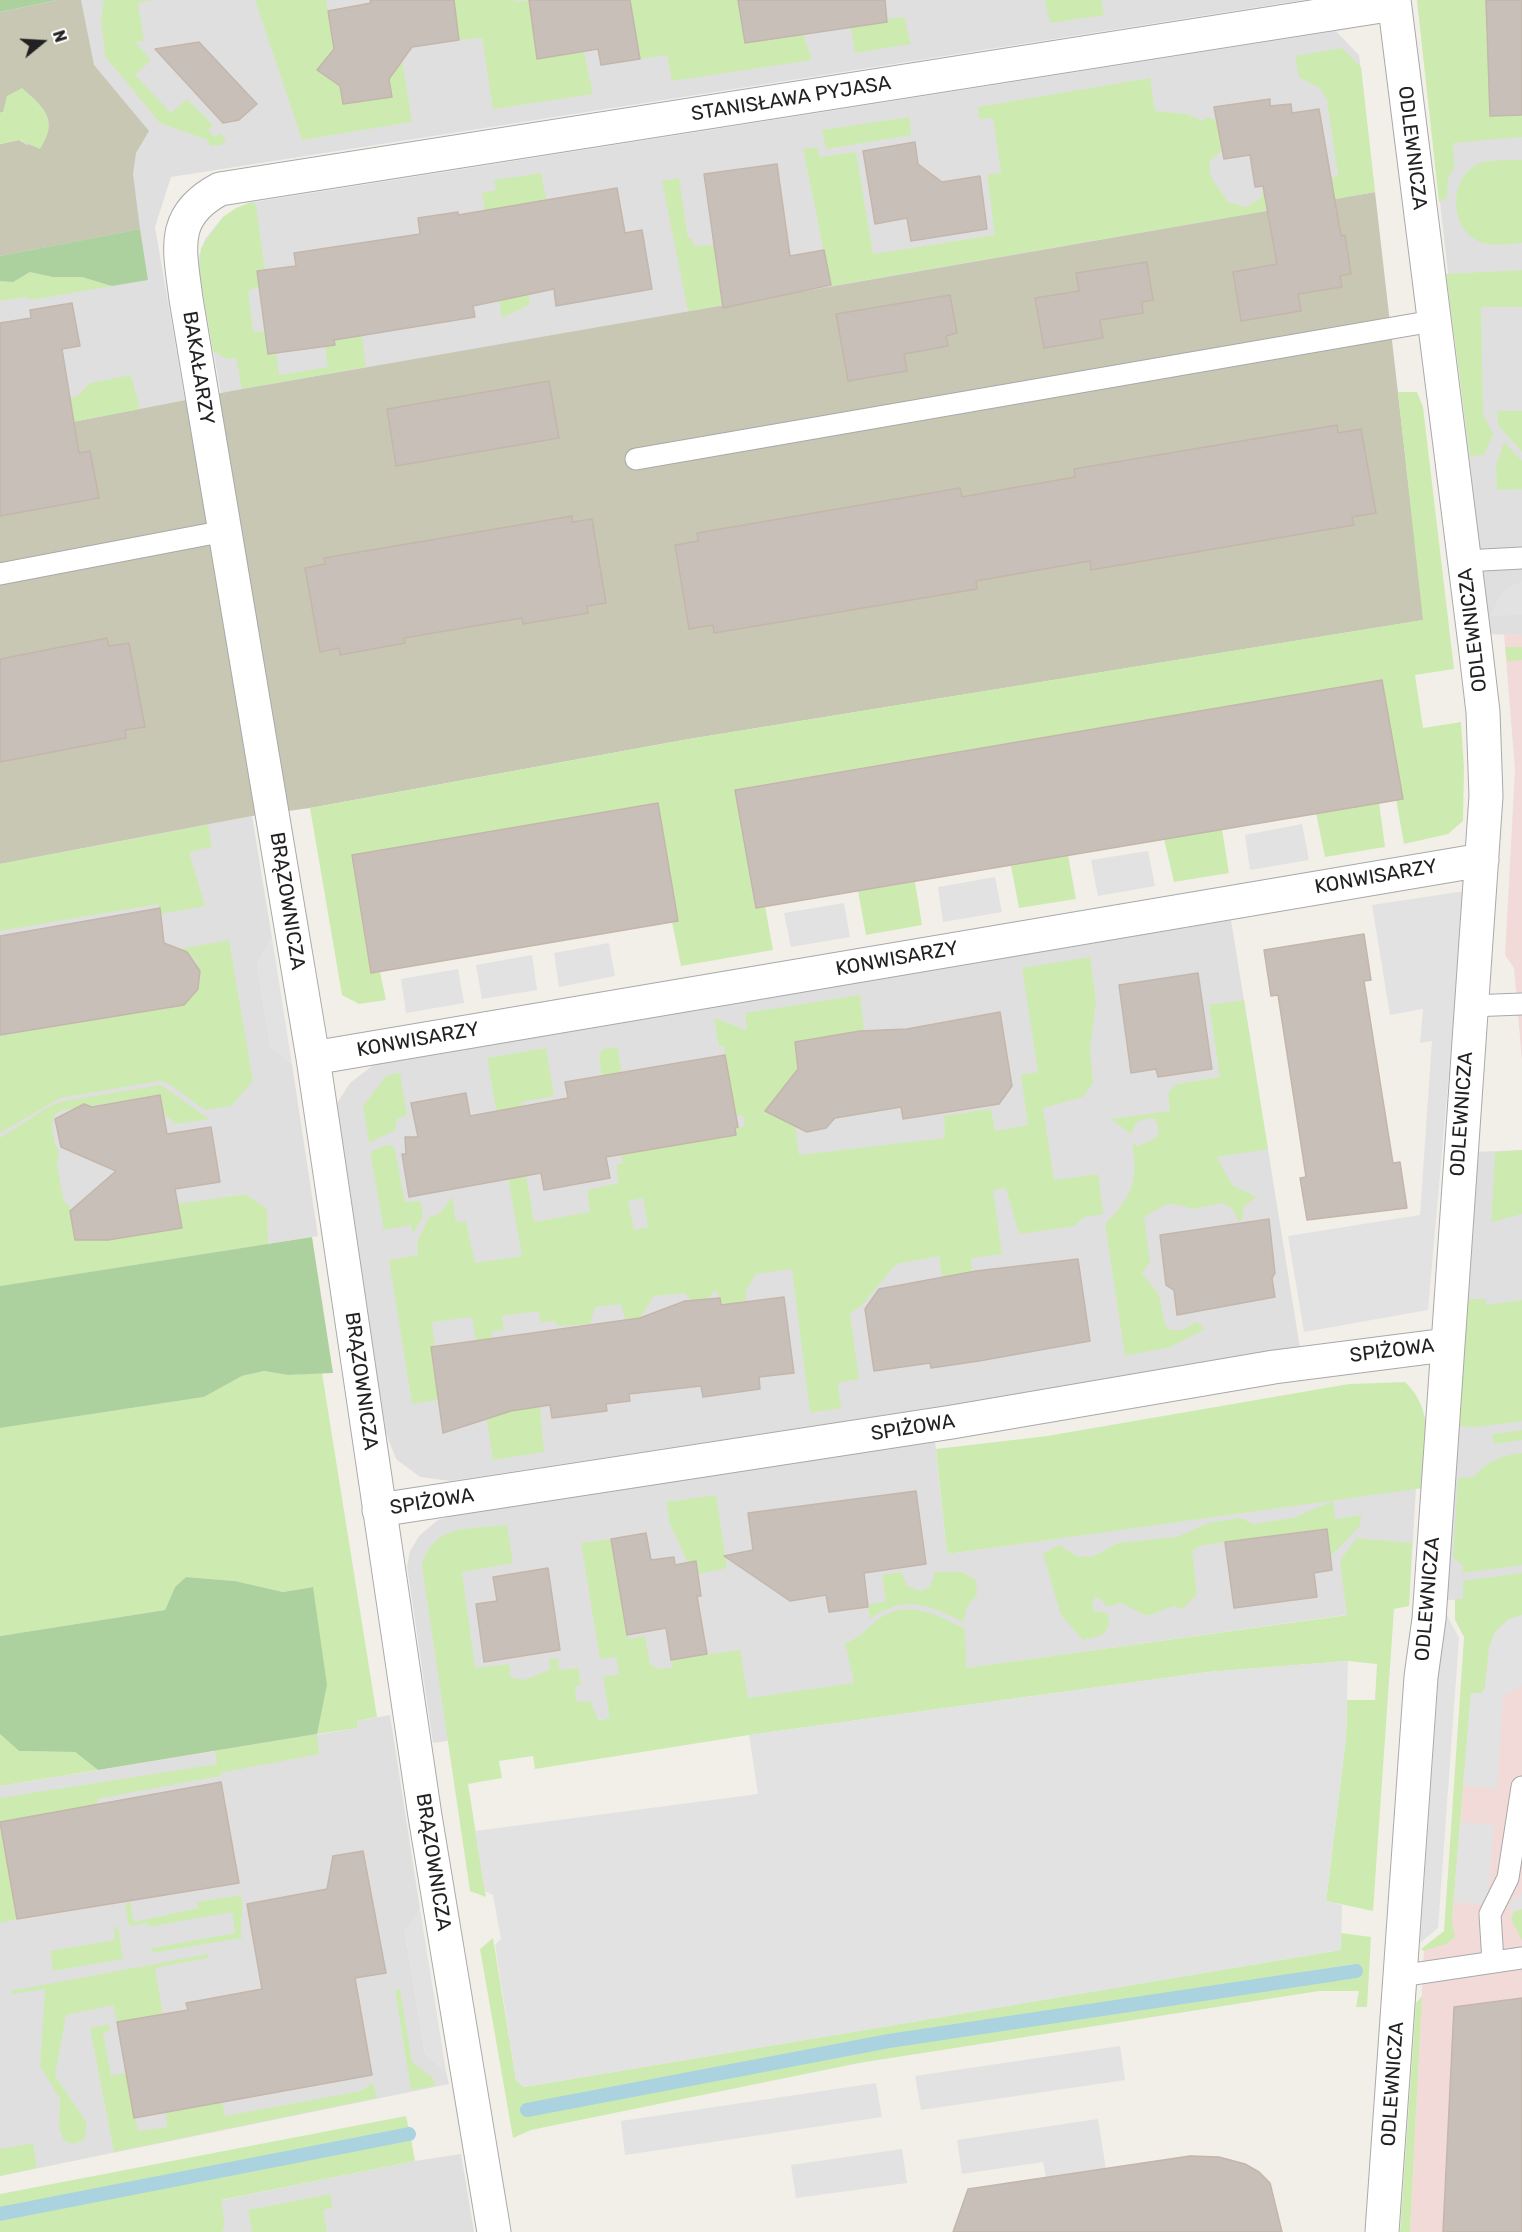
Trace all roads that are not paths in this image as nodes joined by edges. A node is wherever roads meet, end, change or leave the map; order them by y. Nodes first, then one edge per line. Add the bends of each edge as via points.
1 (1394, 2) edge
2 (193, 208) joint
3 (1433, 321) junction
4 (636, 459) dead end
5 (225, 531) junction
6 (1522, 558) edge
7 (1464, 561) junction
8 (0, 574) edge
9 (1482, 860) junction
10 (1522, 1004) edge
11 (1470, 1006) junction
12 (312, 1058) junction
13 (1446, 1345) junction
14 (379, 1510) junction
15 (1522, 1787) edge
16 (1522, 1958) edge
17 (1493, 1962) junction
18 (1400, 1976) junction
19 (494, 2232) edge
20 (1382, 2232) edge

1 - 2 street, STANISŁAWA PYJASA via 231,188 207,196
1 - 3 street, ODLEWNICZA
2 - 5 street, BAKAŁARZY via 182,228 180,251
3 - 4 lane
3 - 7 street, ODLEWNICZA
5 - 8 lane
5 - 12 street, BRĄZOWNICZA
6 - 7 lane
7 - 9 street, ODLEWNICZA via 1484,733
9 - 11 street, ODLEWNICZA
9 - 12 street, KONWISARZY
10 - 11 lane
11 - 13 street, ODLEWNICZA
12 - 14 street, BRĄZOWNICZA
13 - 14 street, SPIŻOWA via 1286,1365 952,1422
13 - 18 street, ODLEWNICZA
14 - 19 street, BRĄZOWNICZA
15 - 17 lane via 1508,1878 1490,1914
16 - 17 lane
17 - 18 lane
18 - 20 street, ODLEWNICZA

